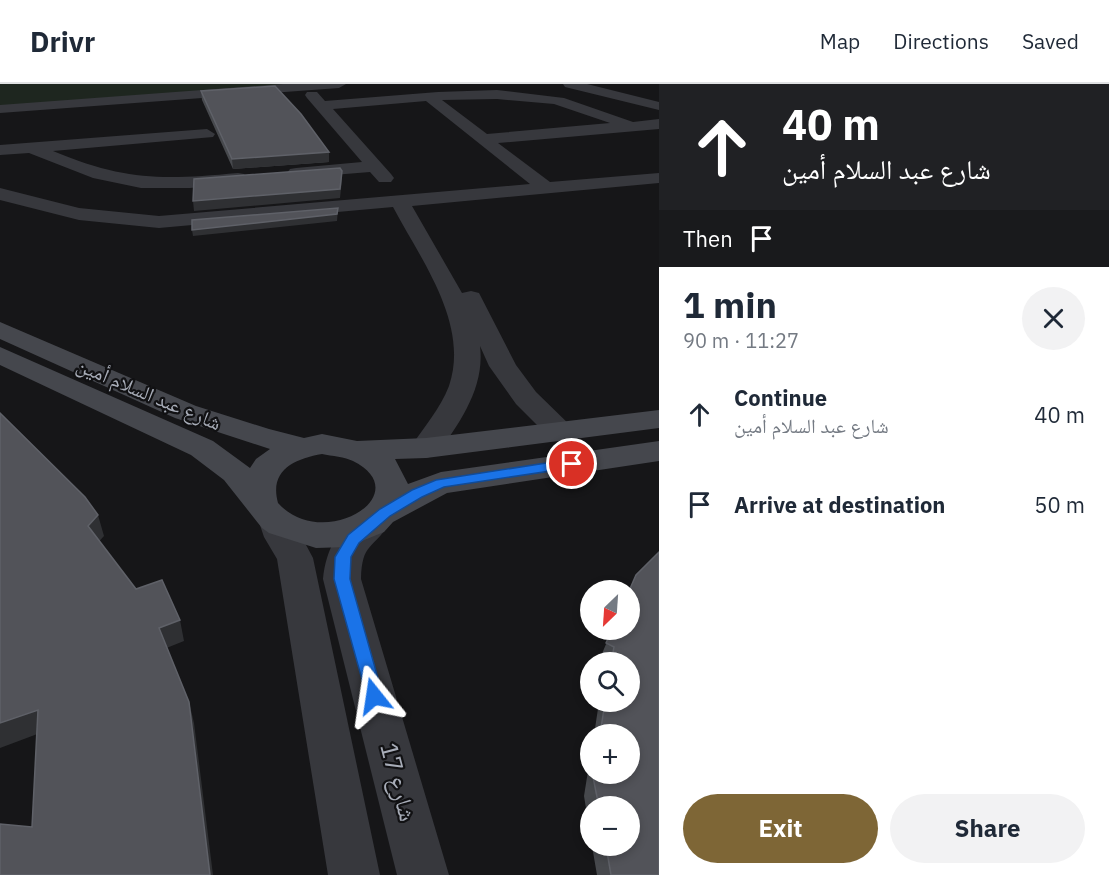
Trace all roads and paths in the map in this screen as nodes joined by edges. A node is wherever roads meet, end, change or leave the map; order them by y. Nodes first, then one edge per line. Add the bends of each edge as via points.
1 (339, 84) edge
2 (570, 84) edge
3 (304, 86) junction
4 (659, 88) edge
5 (184, 96) junction
6 (431, 98) junction
7 (628, 98) junction
8 (321, 106) junction
9 (659, 106) edge
10 (0, 109) edge
11 (659, 124) edge
12 (631, 126) junction
13 (207, 134) junction
14 (483, 139) junction
15 (30, 147) junction
16 (0, 150) edge
17 (374, 166) junction
18 (281, 174) edge
19 (258, 176) edge
20 (235, 178) junction
21 (659, 178) edge
22 (545, 187) junction
23 (0, 194) edge
24 (408, 199) junction
25 (465, 304) junction
26 (0, 330) edge
27 (0, 355) edge
28 (659, 419) edge
29 (561, 431) junction
30 (302, 447) junction
31 (426, 448) junction
32 (360, 450) junction
33 (659, 451) edge
34 (269, 513) junction
35 (378, 518) junction
36 (354, 875) edge
37 (423, 875) edge

1 - 3 street
2 - 7 street
3 - 5 street
3 - 8 street
4 - 7 street
5 - 10 street
5 - 13 street
6 - 8 street
6 - 12 street via 528,96 581,107
6 - 14 street
7 - 9 street
8 - 17 street
11 - 12 street
12 - 14 street
13 - 15 street
13 - 20 street
14 - 22 street
15 - 16 street
15 - 20 street via 92,172 134,181
17 - 18 street
17 - 24 street
19 - 20 street
21 - 22 street
22 - 24 street
23 - 24 street via 69,215 159,222
24 - 25 street
25 - 29 street via 526,398
25 - 31 street via 468,356 463,385 449,416
26 - 30 street, شارع عبد السلام أمين via 207,421
27 - 34 street, شارع عبد السلام أمين via 202,448 245,480
28 - 29 street
29 - 31 street
30 - 32 street via 342,445
30 - 34 street via 270,463 261,476 258,490
31 - 32 street
32 - 35 street via 376,459 393,484 392,499
33 - 35 street via 441,483
34 - 35 street via 294,530 334,536 354,532
34 - 36 street via 296,558
35 - 37 street, شارع 17 via 353,539 343,557 342,579

